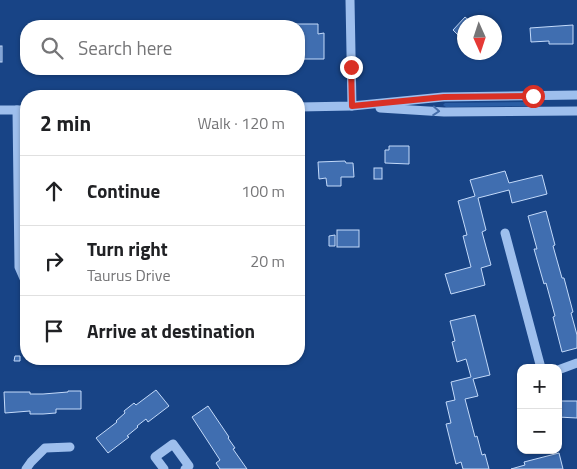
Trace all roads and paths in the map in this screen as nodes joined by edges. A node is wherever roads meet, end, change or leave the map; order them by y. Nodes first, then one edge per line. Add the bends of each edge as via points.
1 (350, 0) edge
2 (577, 95) edge
3 (352, 106) junction
4 (305, 107) edge
5 (0, 110) edge
6 (20, 110) edge
7 (577, 110) edge
8 (504, 233) dead end
9 (20, 253) edge
10 (20, 269) edge
11 (577, 362) edge
12 (540, 364) edge
13 (562, 368) edge
14 (70, 447) dead end
15 (26, 469) edge
16 (164, 469) edge
17 (185, 469) edge

1 - 3 street
2 - 3 street via 444,97
3 - 4 street
3 -> 7 street via 444,112
5 - 6 street
8 - 12 street
9 - 10 street
11 - 13 street
14 - 15 street via 45,448
16 - 17 street via 155,457 173,444 189,466

